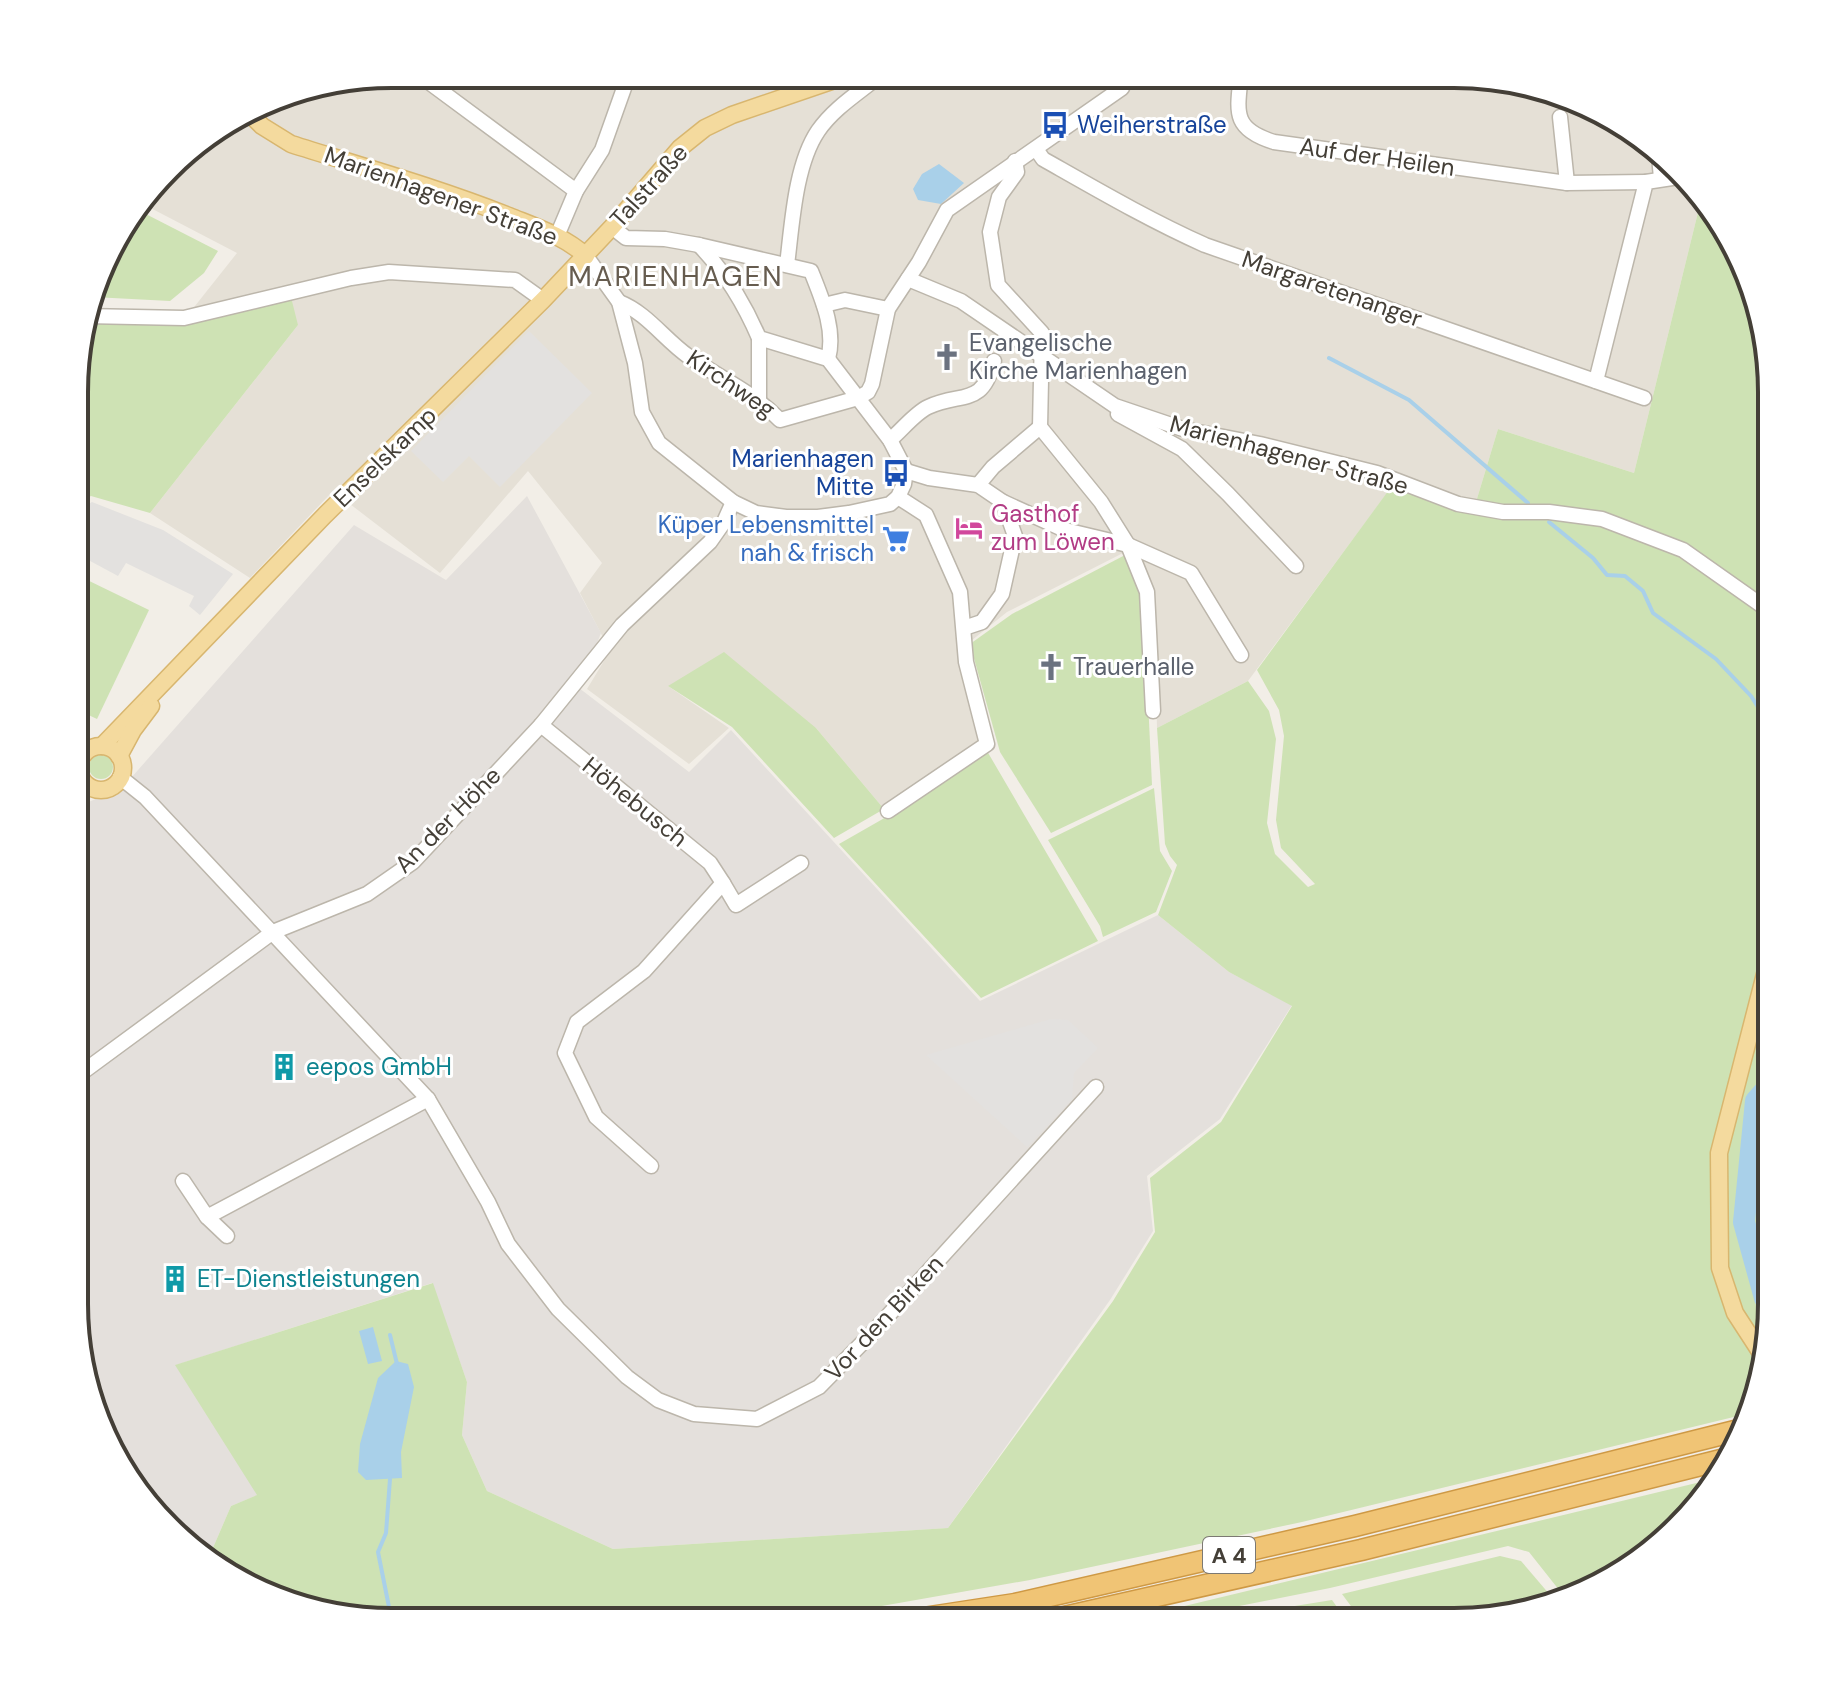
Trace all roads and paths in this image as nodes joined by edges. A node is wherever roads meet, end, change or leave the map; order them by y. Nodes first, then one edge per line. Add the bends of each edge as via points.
1 (437, 88) edge
2 (624, 88) edge
3 (811, 88) edge
4 (864, 88) edge
5 (1122, 88) edge
6 (1240, 88) edge
7 (1560, 117) dead end
8 (256, 120) edge
9 (1036, 149) junction
10 (1015, 161) junction
11 (1657, 165) edge
12 (1670, 178) edge
13 (1653, 180) junction
14 (1567, 183) junction
15 (576, 191) junction
16 (612, 227) junction
17 (557, 236) junction
18 (699, 245) junction
19 (586, 256) junction
20 (787, 265) junction
21 (908, 279) junction
22 (543, 300) junction
23 (619, 302) junction
24 (824, 305) junction
25 (888, 309) junction
26 (97, 316) edge
27 (759, 338) junction
28 (1041, 353) junction
29 (828, 359) junction
30 (994, 361) dead end
31 (1596, 381) junction
32 (858, 398) junction
33 (1644, 398) dead end
34 (759, 399) junction
35 (1115, 406) junction
36 (1040, 427) junction
37 (890, 440) junction
38 (906, 471) junction
39 (978, 485) junction
40 (898, 497) junction
41 (733, 502) junction
42 (1003, 502) junction
43 (1128, 545) junction
44 (1296, 566) dead end
45 (1758, 603) edge
46 (964, 628) junction
47 (1241, 655) dead end
48 (186, 660) junction
49 (1153, 711) dead end
50 (541, 725) junction
51 (102, 746) junction
52 (88, 750) edge
53 (119, 756) junction
54 (120, 777) junction
55 (88, 784) edge
56 (96, 789) junction
57 (88, 793) edge
58 (888, 811) dead end
59 (801, 863) dead end
60 (723, 883) junction
61 (273, 932) junction
62 (1758, 1001) edge
63 (88, 1068) edge
64 (1096, 1087) dead end
65 (428, 1099) junction
66 (651, 1166) dead end
67 (183, 1181) dead end
68 (207, 1217) junction
69 (227, 1236) dead end
70 (1755, 1344) edge
71 (1730, 1432) edge
72 (1714, 1462) edge
73 (986, 1608) edge
74 (1104, 1608) edge

1 - 15 street
2 - 15 street via 602,150
3 - 16 main road, Talstraße via 705,128 680,148
4 - 20 street via 840,106 815,137 797,187
5 - 9 street
6 - 14 street, Auf der Heilen via 1242,126 1274,142
7 - 14 street
8 - 17 main road, Marienhagener Straße via 291,144
9 - 10 street
9 - 31 street, Margaretenanger via 1043,159 1107,196 1205,245
10 - 21 street via 947,210
10 - 28 street via 1017,172 999,197 990,232 998,285 1042,333
11 - 13 street
12 - 13 street, Auf der Heilen
13 - 14 street, Auf der Heilen
13 - 31 street
15 - 17 street
16 - 18 street via 626,238
16 - 19 main road, Talstraße
17 - 19 main road, Marienhagener Straße
18 - 20 street
18 - 27 street via 721,268
19 - 22 main road, Enselskamp
19 - 23 street, Marienhagener Straße
20 - 24 street via 811,271
21 - 25 street
21 - 28 street, Marienhagener Straße via 961,301
22 - 26 street via 515,280 389,272 184,318
22 - 48 main road, Enselskamp
23 - 34 street, Kirchweg via 633,307 687,355
23 - 41 street, Marienhagener Straße via 650,430
24 - 25 street via 845,300
24 - 29 street via 832,343
25 - 32 street via 872,384
27 - 29 street
27 - 34 street
28 - 35 street, Marienhagener Straße
28 - 36 street
29 - 32 street
30 - 37 street via 975,395 927,407
31 - 33 street, Margaretenanger
32 - 34 street, Kirchweg via 780,420
32 - 37 street
35 - 44 street, Marienhagener Straße via 1118,415 1182,449
35 - 45 street, Marienhagener Straße via 1183,429 1377,473 1458,504 1602,519 1683,550
36 - 39 street
36 - 43 street via 1101,502
37 - 38 street
38 - 39 street
38 - 40 street
39 - 42 street
40 - 41 street, Marienhagener Straße via 890,504 818,517 756,513
40 - 46 street via 926,515 960,592
41 - 50 street, An der Höhe via 710,542 622,625
42 - 43 street via 1065,530
42 - 46 street via 1015,536 1002,594 982,622
43 - 47 street via 1191,573
43 - 49 street via 1147,592
46 - 58 street via 970,684 987,744
48 - 51 main road, Enselskamp
48 - 53 main road, Enselskamp
50 - 60 street, Höhebusch via 710,863
50 - 61 street, An der Höhe via 413,862 367,894
51 - 52 main road, Enselskamp
51 - 53 main road
53 - 54 main road
54 - 56 main road via 114,785
54 - 61 street
55 - 56 main road, Enselskamp
56 - 57 main road
59 - 60 street, Höhebusch via 736,905
60 - 66 street via 644,971 577,1022 565,1053 596,1117
61 - 63 street, An der Höhe
61 - 65 street, Vor den Birken
62 - 70 main road via 1719,1153 1720,1268 1735,1313
64 - 65 street, Vor den Birken via 819,1387 757,1419 694,1414 658,1400 607,1357 558,1309 508,1244
65 - 68 street
67 - 68 street
68 - 69 street
71 - 73 highway, A 4 via 1355,1526
72 - 74 highway, A 4

